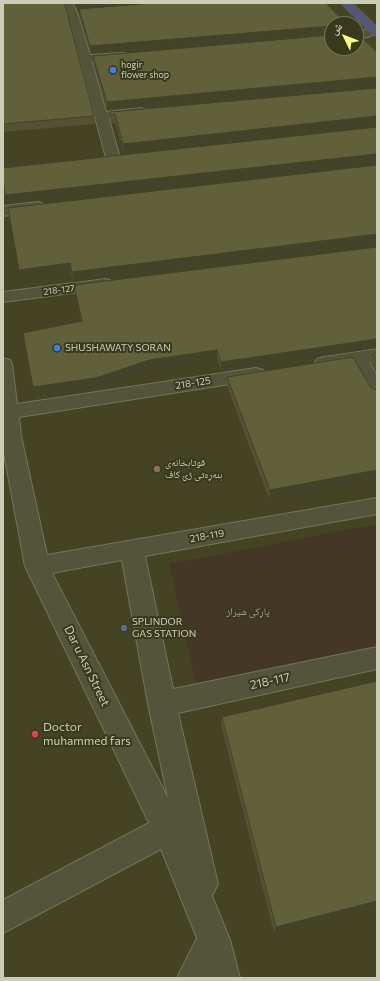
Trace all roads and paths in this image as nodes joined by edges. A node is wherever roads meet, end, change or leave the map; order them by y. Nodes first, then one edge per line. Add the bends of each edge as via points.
1 (346, 3) edge
2 (73, 9) edge
3 (376, 32) edge
4 (364, 35) edge
5 (139, 55) edge
6 (84, 59) junction
7 (156, 111) edge
8 (101, 116) junction
9 (128, 156) edge
10 (113, 158) junction
11 (97, 160) edge
12 (50, 206) edge
13 (3, 211) edge
14 (120, 282) edge
15 (3, 297) edge
16 (377, 355) edge
17 (357, 358) junction
18 (3, 364) edge
19 (310, 365) edge
20 (272, 371) edge
21 (377, 392) edge
22 (8, 430) edge
23 (377, 506) edge
24 (132, 549) junction
25 (37, 566) junction
26 (377, 658) edge
27 (162, 704) junction
28 (168, 829) junction
29 (3, 917) edge
30 (214, 940) junction
31 (194, 978) edge
32 (223, 978) edge

1 - 3 highway
2 - 6 street
3 - 4 street
5 - 6 street
6 - 8 street
7 - 8 street
8 - 10 street
9 - 10 street
10 - 11 street
12 - 13 street
14 - 15 street, 218-127
16 - 17 street
17 - 19 street
17 - 21 street
18 - 22 street, Dar u Asn Street
20 - 22 street, 218-125
22 - 25 street, Dar u Asn Street
23 - 24 street, 218-119
24 - 25 street, 218-119
24 - 27 street
25 - 28 street, Dar u Asn Street
26 - 27 street, 218-117
27 - 30 street
28 - 29 street
28 - 30 street, Dar u Asn Street
30 - 31 street
30 - 32 street, Dar u Asn Street

